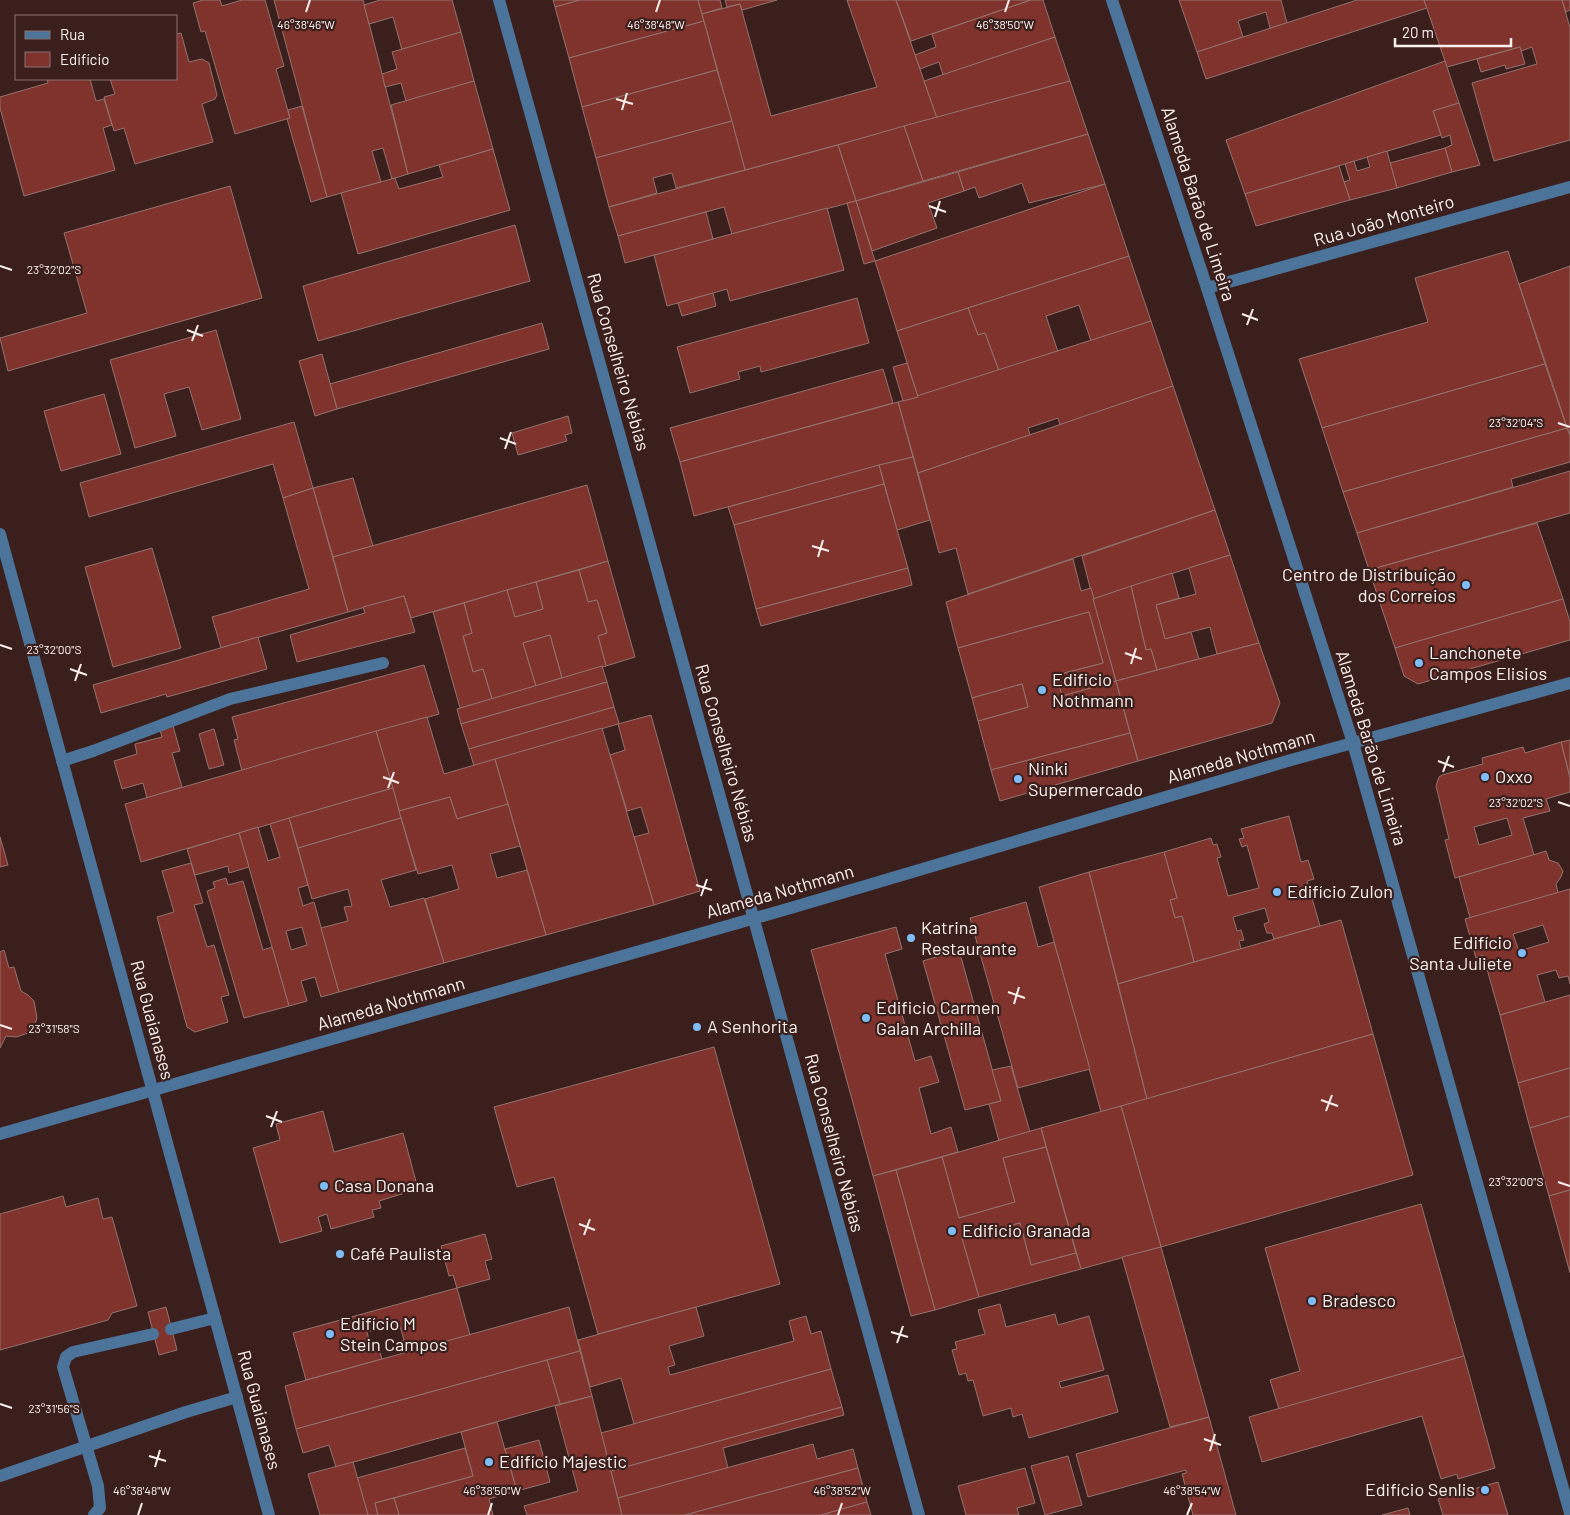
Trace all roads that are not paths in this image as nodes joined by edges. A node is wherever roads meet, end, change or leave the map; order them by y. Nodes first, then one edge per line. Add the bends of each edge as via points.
1 (499, 0) edge
2 (1112, 0) edge
3 (1570, 186) edge
4 (1207, 288) junction
5 (0, 534) edge
6 (382, 662) dead end
7 (1570, 683) edge
8 (1353, 743) junction
9 (62, 760) junction
10 (754, 918) junction
11 (153, 1090) junction
12 (0, 1134) edge
13 (215, 1318) junction
14 (171, 1329) dead end
15 (153, 1334) dead end
16 (237, 1397) junction
17 (86, 1446) junction
18 (0, 1476) edge
19 (1570, 1513) edge
20 (94, 1515) edge
21 (269, 1515) edge
22 (919, 1515) edge

1 - 10 street, Rua Conselheiro Nébias
2 - 4 street, Alameda Barão de Limeira
3 - 4 street, Rua João Monteiro
4 - 8 street, Alameda Barão de Limeira
5 - 9 street, Rua Guaianases
6 - 9 street via 230,700
7 - 8 street, Alameda Nothmann
8 - 10 street, Alameda Nothmann
8 - 19 street, Alameda Barão de Limeira
9 - 11 street, Rua Guaianases
10 - 11 street, Alameda Nothmann
10 - 22 street, Rua Conselheiro Nébias
11 - 12 street, Alameda Nothmann
11 - 13 street, Rua Guaianases
13 - 14 street
13 - 16 street, Rua Guaianases
15 - 17 street via 74,1352 66,1357 63,1367
16 - 17 street
16 - 21 street, Rua Guaianases
17 - 18 street
17 - 20 street via 98,1486 100,1508

